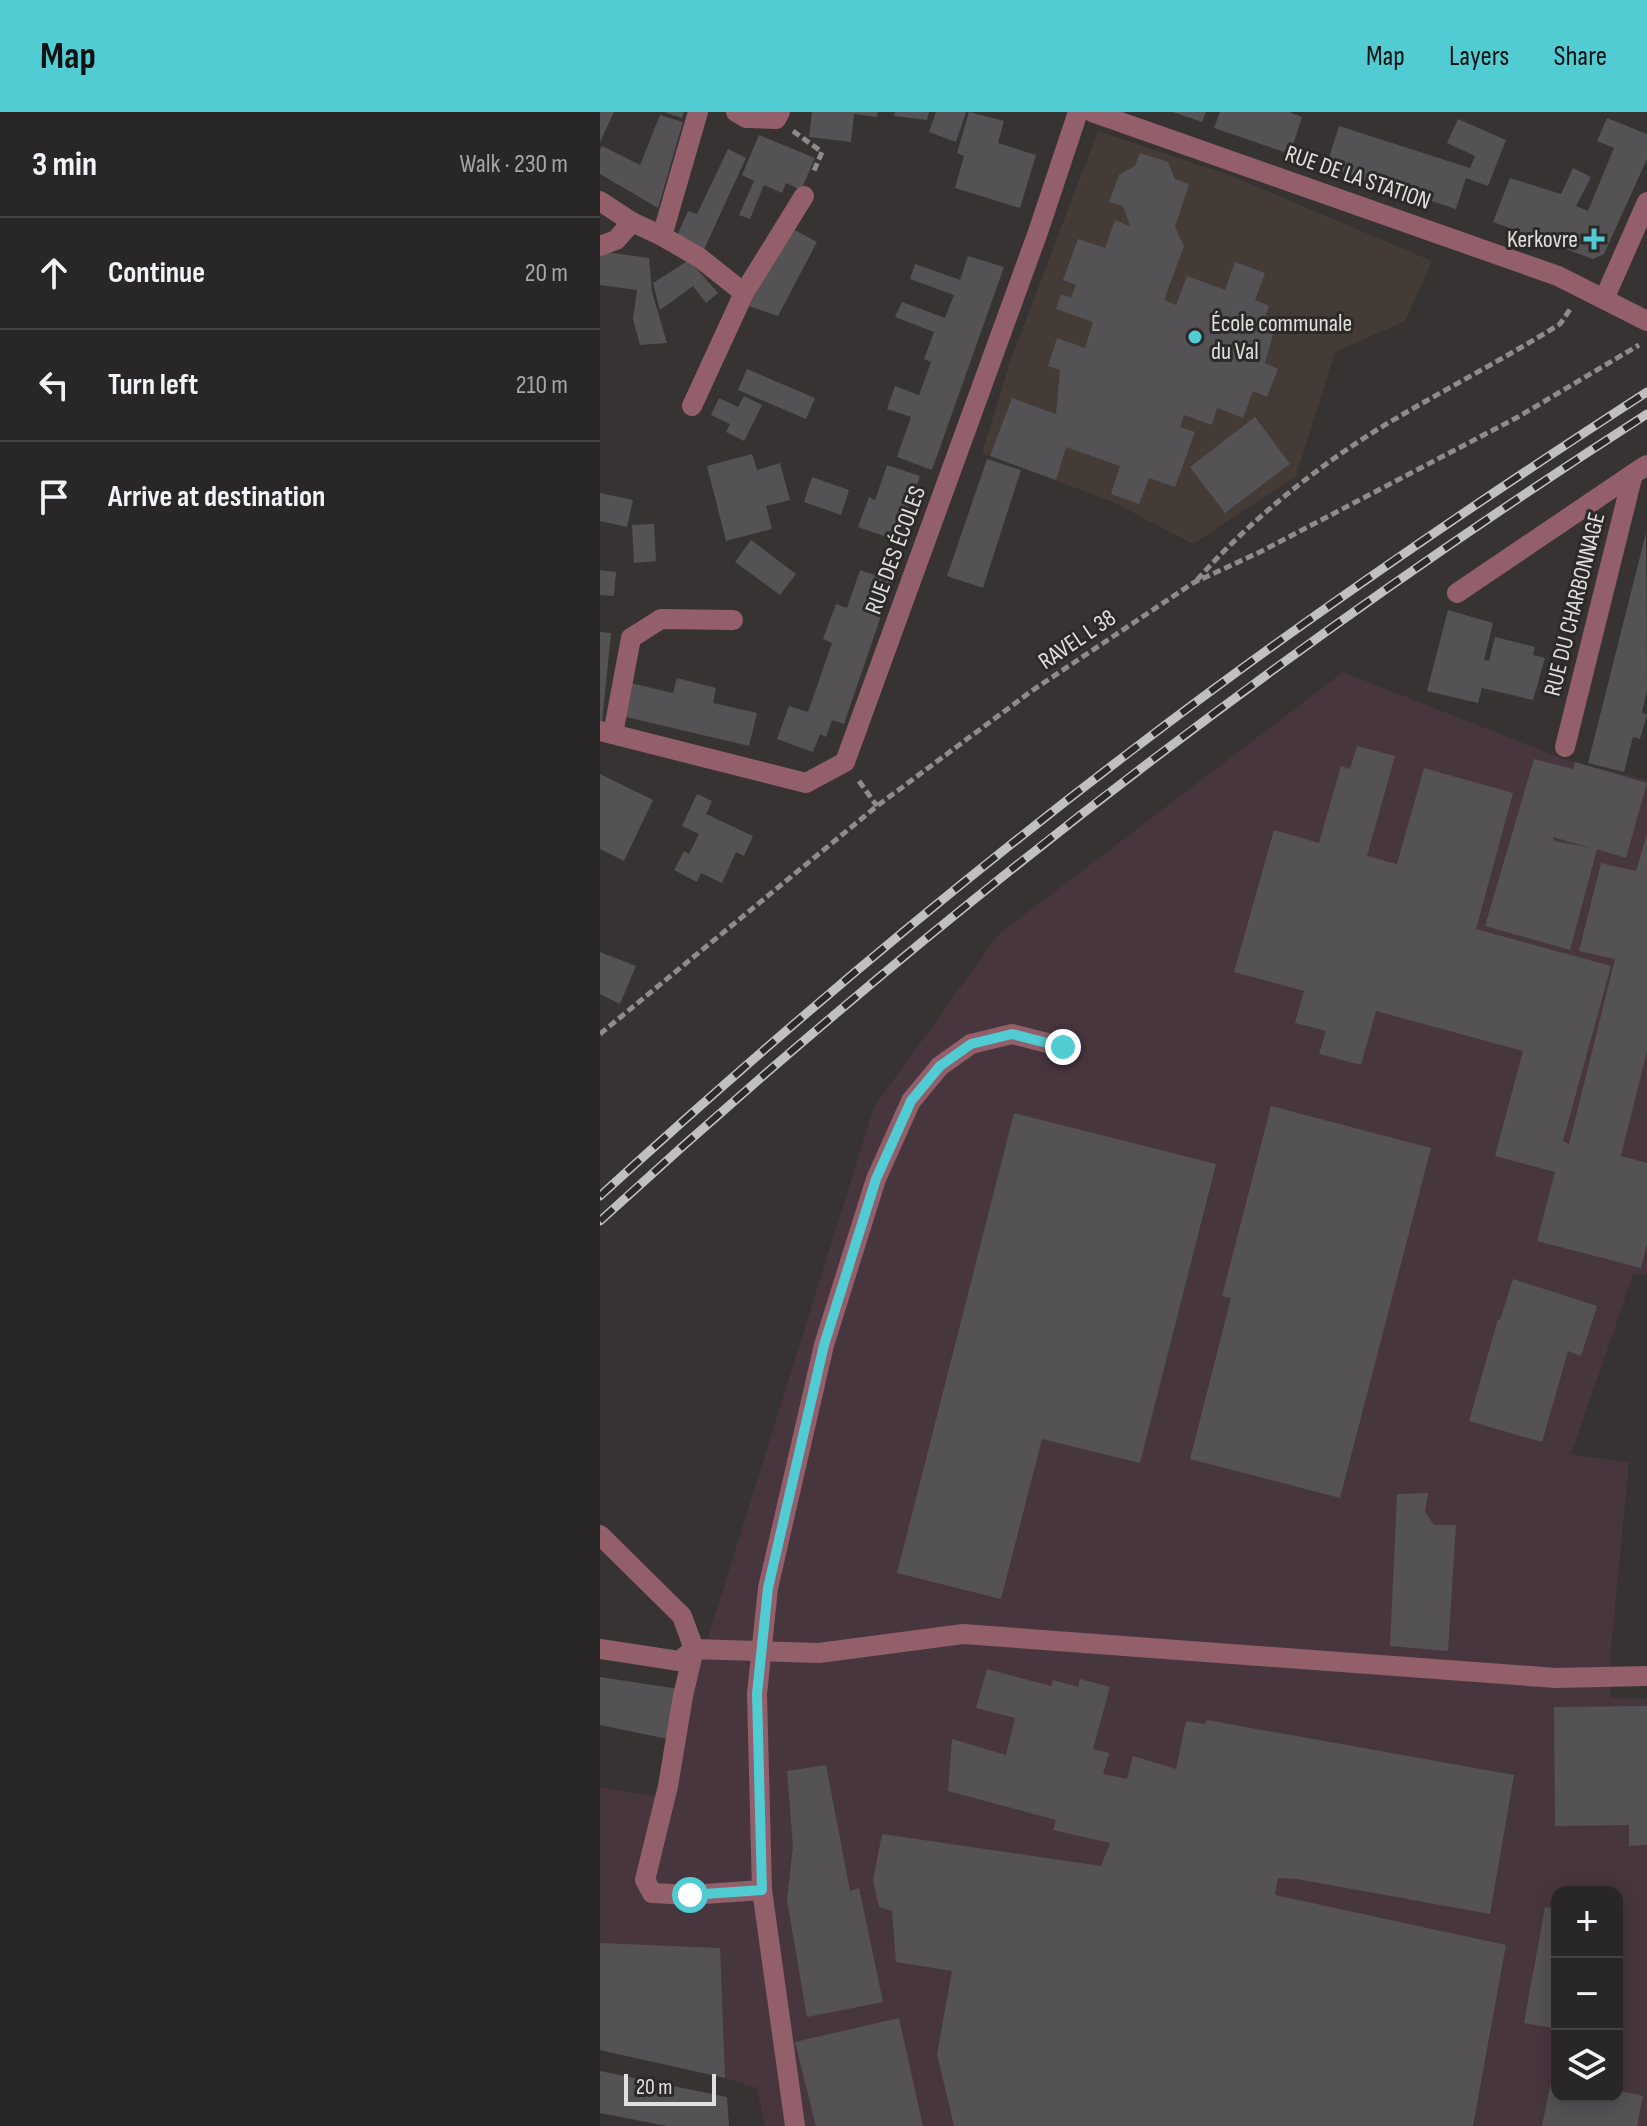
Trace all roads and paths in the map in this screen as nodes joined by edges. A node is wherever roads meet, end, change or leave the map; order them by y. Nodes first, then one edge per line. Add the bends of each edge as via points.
1 (698, 112) edge
2 (736, 112) edge
3 (1078, 112) edge
4 (1092, 112) edge
5 (778, 116) edge
6 (804, 196) joint
7 (600, 201) edge
8 (1647, 202) edge
9 (632, 222) junction
10 (662, 236) junction
11 (600, 246) edge
12 (1595, 292) junction
13 (744, 293) junction
14 (1647, 321) edge
15 (1627, 352) dead end
16 (692, 406) dead end
17 (1640, 470) edge
18 (1193, 583) junction
19 (1457, 593) dead end
20 (733, 620) dead end
21 (606, 733) edge
22 (1565, 747) dead end
23 (600, 1034) edge
24 (1063, 1047) dead end
25 (600, 1535) edge
26 (600, 1649) edge
27 (694, 1649) junction
28 (1647, 1676) edge
29 (762, 1890) junction
30 (795, 2126) edge

1 - 10 street
2 - 5 street via 746,118
3 - 21 street, RUE DES ÉCOLES via 845,762 806,783
4 - 12 street, RUE DE LA STATION
5 - 6 path via 822,152
6 - 13 street
7 - 9 street
8 - 12 street
9 - 10 street
9 - 11 street via 616,240
10 - 13 street
12 - 14 street, RUE DE LA STATION
12 - 18 path via 1560,324 1378,429 1304,482 1227,545
13 - 16 street
15 - 18 path, RAVEL L 38 via 1518,417
17 - 19 street, RUE DU CHARBONNAGE
17 - 22 street, RUE DU CHARBONNAGE
18 - 23 path, RAVEL L 38 via 1033,690 877,806
20 - 21 street via 661,619 631,638
24 - 29 street, bridge via 1012,1034 971,1044 940,1066 911,1101 876,1179 824,1345 768,1588 757,1694
25 - 27 street via 682,1616
26 - 27 street via 679,1661
27 - 28 street via 819,1653 963,1634 1556,1678
27 - 29 street via 645,1880 652,1893
29 - 30 street

